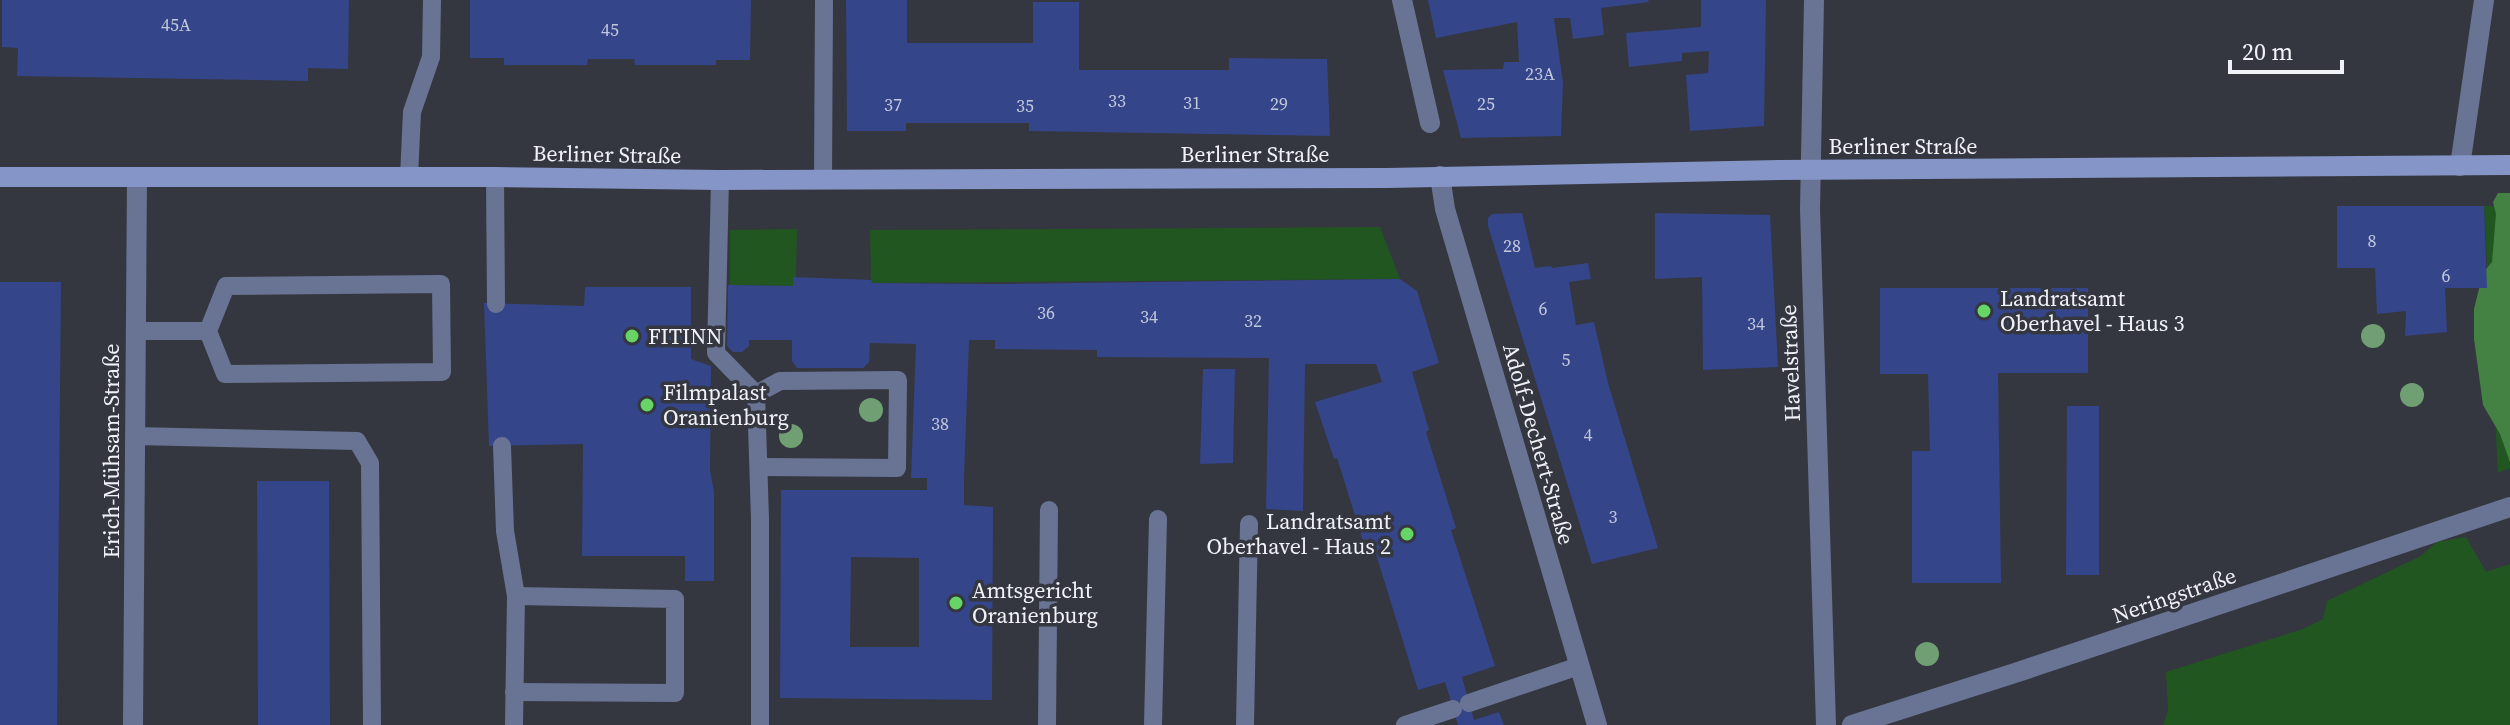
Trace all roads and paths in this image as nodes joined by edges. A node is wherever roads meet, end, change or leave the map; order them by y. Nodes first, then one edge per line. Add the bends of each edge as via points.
1 (432, 0) edge
2 (824, 0) edge
3 (1402, 0) edge
4 (1814, 0) edge
5 (2484, 0) edge
6 (1430, 123) dead end
7 (2510, 165) edge
8 (2460, 166) junction
9 (1810, 170) junction
10 (1440, 176) junction
11 (0, 177) edge
12 (409, 177) junction
13 (495, 177) junction
14 (137, 178) junction
15 (720, 180) junction
16 (823, 180) junction
17 (496, 304) dead end
18 (135, 331) junction
19 (208, 331) junction
20 (756, 394) junction
21 (135, 436) junction
22 (502, 446) dead end
23 (759, 467) junction
24 (2510, 507) edge
25 (1049, 510) dead end
26 (1158, 519) dead end
27 (1249, 524) dead end
28 (516, 596) junction
29 (1579, 666) junction
30 (514, 692) junction
31 (133, 725) edge
32 (372, 725) edge
33 (514, 725) edge
34 (760, 725) edge
35 (1047, 725) edge
36 (1153, 725) edge
37 (1245, 725) edge
38 (1405, 725) edge
39 (1597, 725) edge
40 (1826, 725) edge
41 (1852, 725) edge

1 - 12 lane via 431,57 412,112
2 - 16 lane
3 - 6 street
4 - 9 street, Havelstraße
5 - 8 street
7 - 8 main road, Berliner Straße
8 - 9 main road, Berliner Straße
9 - 10 main road, Berliner Straße
9 - 40 street, Havelstraße
10 - 16 main road, Berliner Straße
10 - 29 street, Adolf-Dechert-Straße via 1445,209
11 - 14 main road, Berliner Straße
12 - 13 main road, Berliner Straße
12 - 14 main road, Berliner Straße
13 - 15 main road, Berliner Straße
13 - 17 lane
14 - 18 street, Erich-Mühsam-Straße
15 - 16 main road, Berliner Straße
15 - 20 lane via 716,353
18 - 19 lane
18 - 21 street, Erich-Mühsam-Straße
19 - 19 lane via 226,286 441,284 442,372 225,374
20 - 23 lane
20 - 23 lane via 780,381 898,380 897,468
21 - 31 street, Erich-Mühsam-Straße
21 - 32 lane via 357,441 370,463
22 - 28 lane via 505,531
23 - 34 lane
24 - 41 street, Neringstraße
25 - 35 lane
26 - 36 lane
27 - 37 lane
28 - 30 lane
28 - 30 lane via 675,599 675,693
29 - 38 lane
29 - 39 street, Adolf-Dechert-Straße
30 - 33 lane

